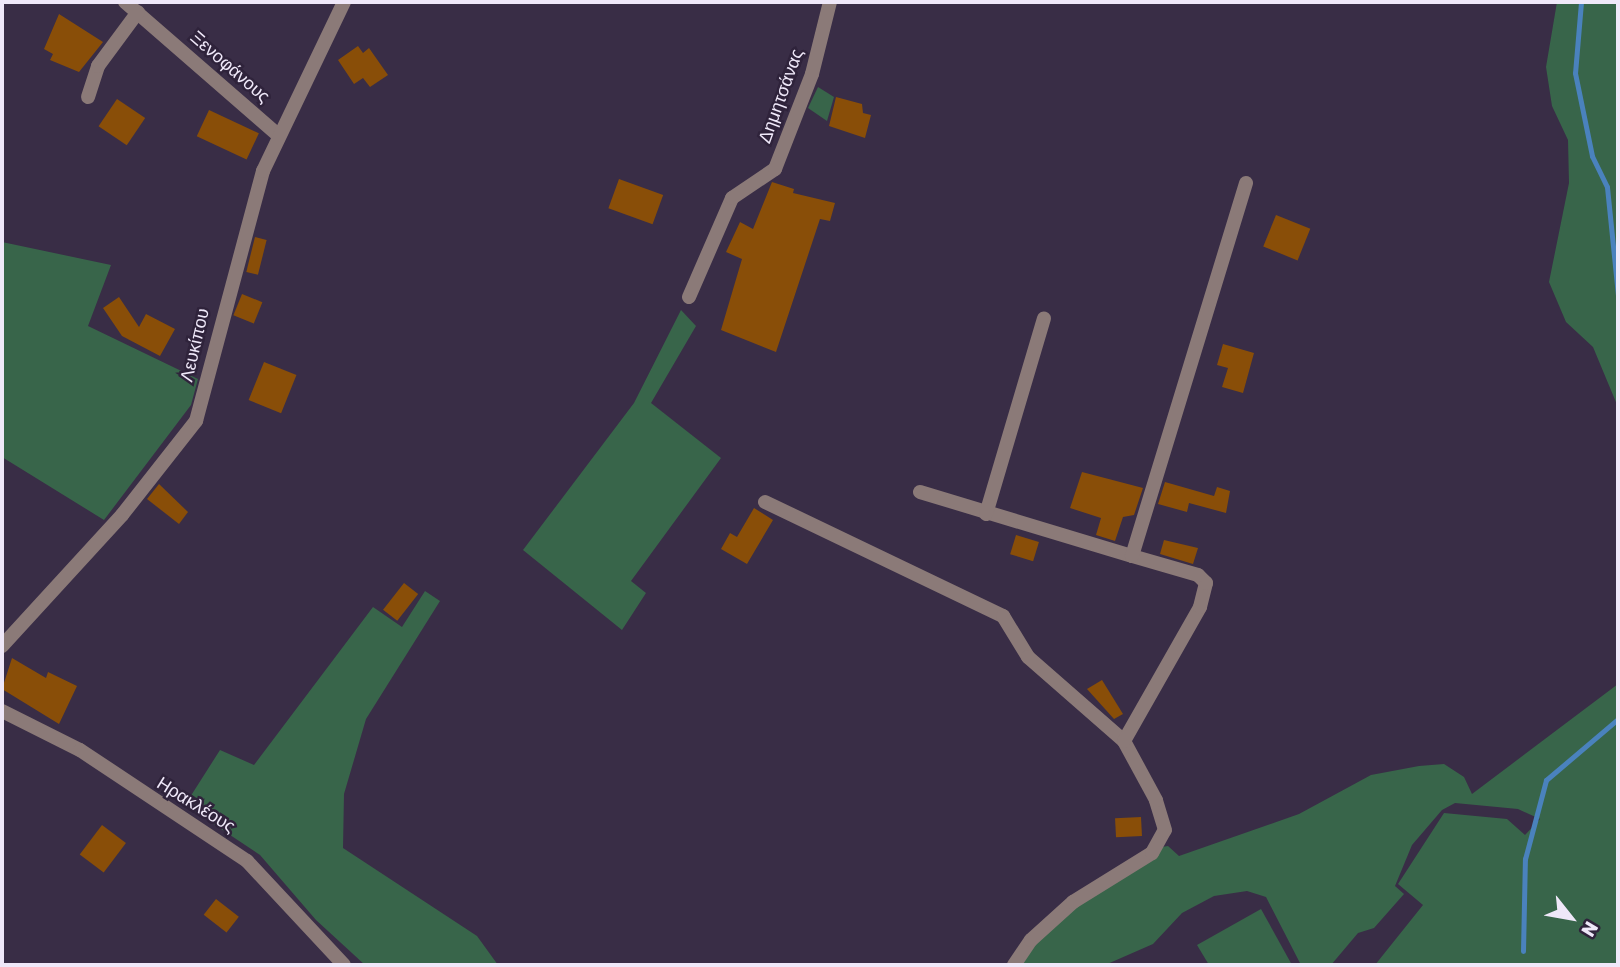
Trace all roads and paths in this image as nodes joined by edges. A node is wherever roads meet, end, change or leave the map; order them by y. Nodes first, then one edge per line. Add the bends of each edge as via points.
1 (125, 2) edge
2 (344, 2) edge
3 (830, 2) edge
4 (138, 12) junction
5 (88, 97) dead end
6 (277, 134) junction
7 (1247, 183) dead end
8 (689, 297) dead end
9 (1044, 318) dead end
10 (920, 492) dead end
11 (765, 502) dead end
12 (986, 514) junction
13 (1132, 556) junction
14 (2, 646) edge
15 (2, 711) edge
16 (1124, 741) junction
17 (344, 965) edge
18 (1014, 965) edge

1 - 4 street, Ξενοφάνους
2 - 6 street, Λευκίπου
3 - 8 street, Δημητσάνας via 812,74 775,169 732,198
4 - 5 street via 98,66
4 - 6 street, Ξενοφάνους
6 - 14 street, Λευκίπου via 228,292 196,421 114,524
7 - 13 street
9 - 12 street
10 - 12 street
11 - 16 street via 1003,616 1028,657
12 - 13 street
13 - 16 street via 1198,575 1206,591
15 - 17 street, Ηρακλέους via 80,750 247,861
16 - 18 street via 1162,813 1165,830 1159,845 1064,909

